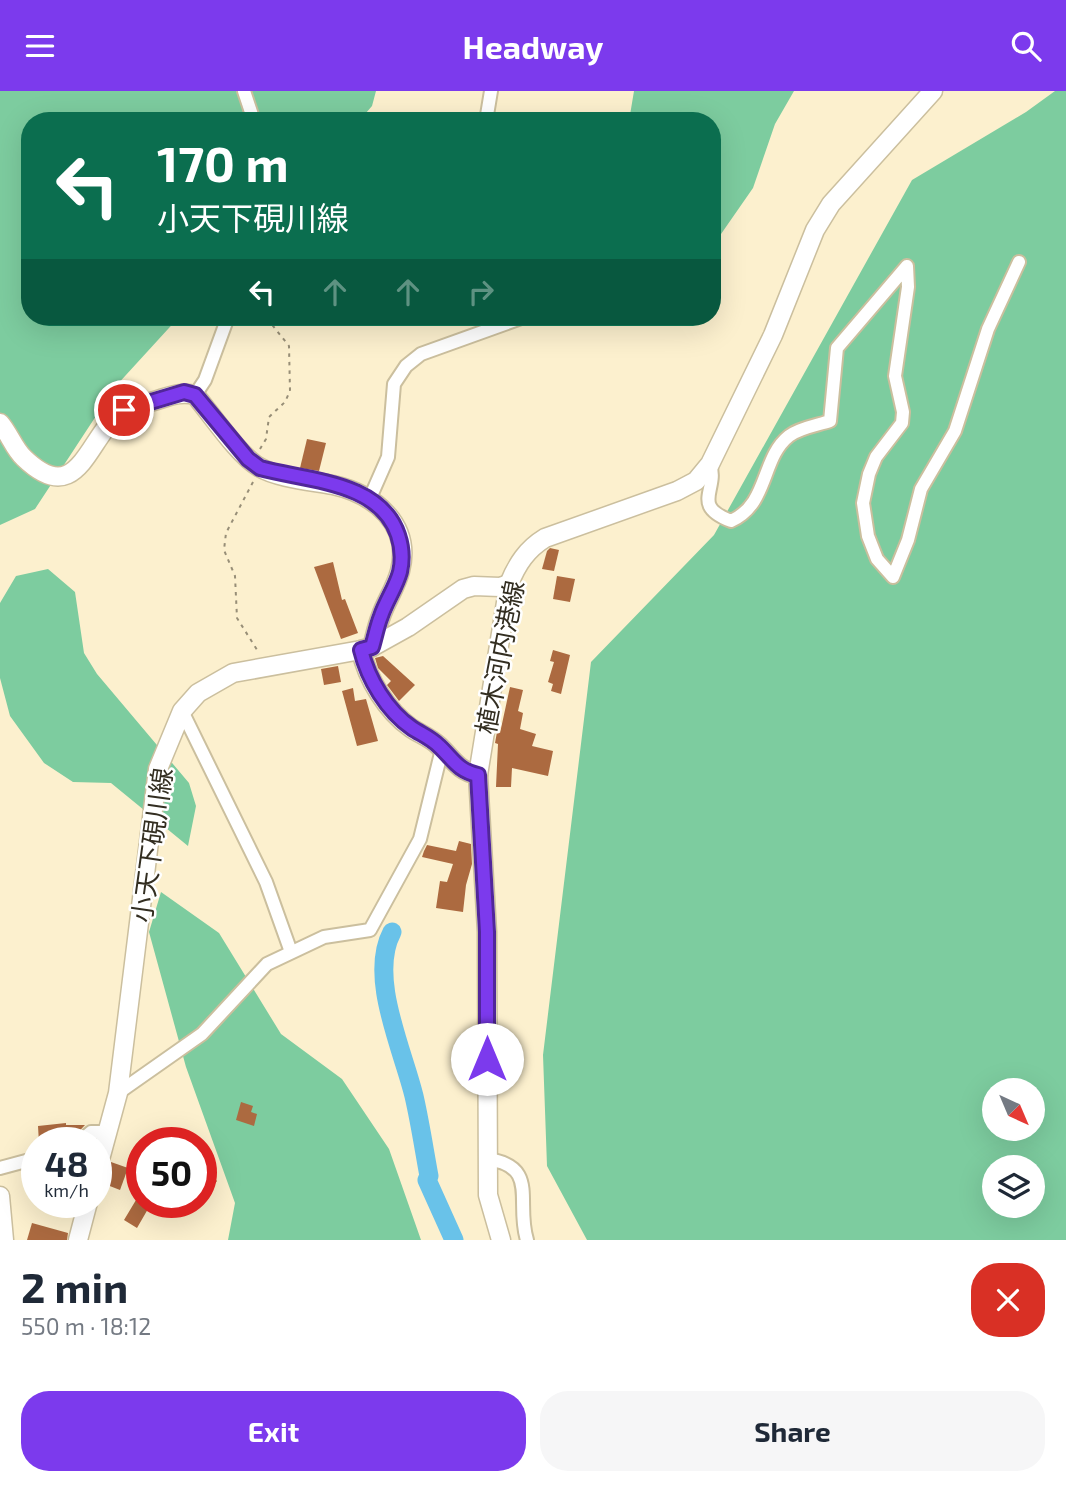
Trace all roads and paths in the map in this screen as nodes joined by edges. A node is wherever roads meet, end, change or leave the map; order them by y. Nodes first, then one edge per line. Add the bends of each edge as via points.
1 (244, 91) edge
2 (491, 91) edge
3 (933, 91) edge
4 (251, 112) edge
5 (488, 112) edge
6 (1019, 262) dead end
7 (225, 326) edge
8 (274, 326) edge
9 (499, 326) edge
10 (195, 395) junction
11 (0, 423) edge
12 (250, 460) junction
13 (710, 464) junction
14 (253, 481) dead end
15 (370, 498) junction
16 (509, 584) junction
17 (367, 649) junction
18 (266, 666) junction
19 (182, 711) junction
20 (442, 749) junction
21 (478, 775) junction
22 (291, 951) junction
23 (118, 1093) junction
24 (109, 1127) edge
25 (487, 1159) junction
26 (21, 1162) edge
27 (0, 1168) edge
28 (0, 1196) edge
29 (84, 1218) edge
30 (4, 1240) edge
31 (78, 1240) edge
32 (501, 1240) edge
33 (527, 1240) edge

1 - 4 street
2 - 5 street
3 - 13 main road, 植木河内港線 via 831,204 774,335
6 - 13 street via 988,329 955,431 921,489 893,577 877,559 867,536 863,503 876,457 902,423 895,376 907,266 837,348 830,421 791,434 780,445 756,500 742,516 731,521 709,505
7 - 10 street
8 - 12 path via 289,346 290,391 285,402 272,411 266,439
9 - 15 street via 429,351 406,366 394,384 388,457
10 - 11 main road via 184,392 124,410 80,466 64,476 52,476 22,457
10 - 12 main road
12 - 15 main road via 260,468 352,489
13 - 16 main road, 植木河内港線 via 696,481 677,491 545,538 519,561
14 - 18 path via 226,533 224,550 235,576 237,618
15 - 17 main road via 385,512 403,548 400,572
16 - 17 main road, 小天下硯川線 via 463,589
16 - 21 main road, 植木河内港線
17 - 18 main road, 小天下硯川線
17 - 20 main road via 375,686 391,710
18 - 19 main road, 小天下硯川線 via 218,680
19 - 22 street via 266,883
19 - 23 main road, 小天下硯川線 via 158,769
20 - 21 main road via 457,767
20 - 22 street via 419,839 374,925 365,932 332,935
21 - 25 main road, 植木河内港線 via 487,932
22 - 23 street via 267,964 202,1034
23 - 24 main road, 小天下硯川線
25 - 32 main road, 植木河内港線 via 488,1195
25 - 33 street via 506,1162 518,1172
26 - 27 street
28 - 30 main road
29 - 31 main road

